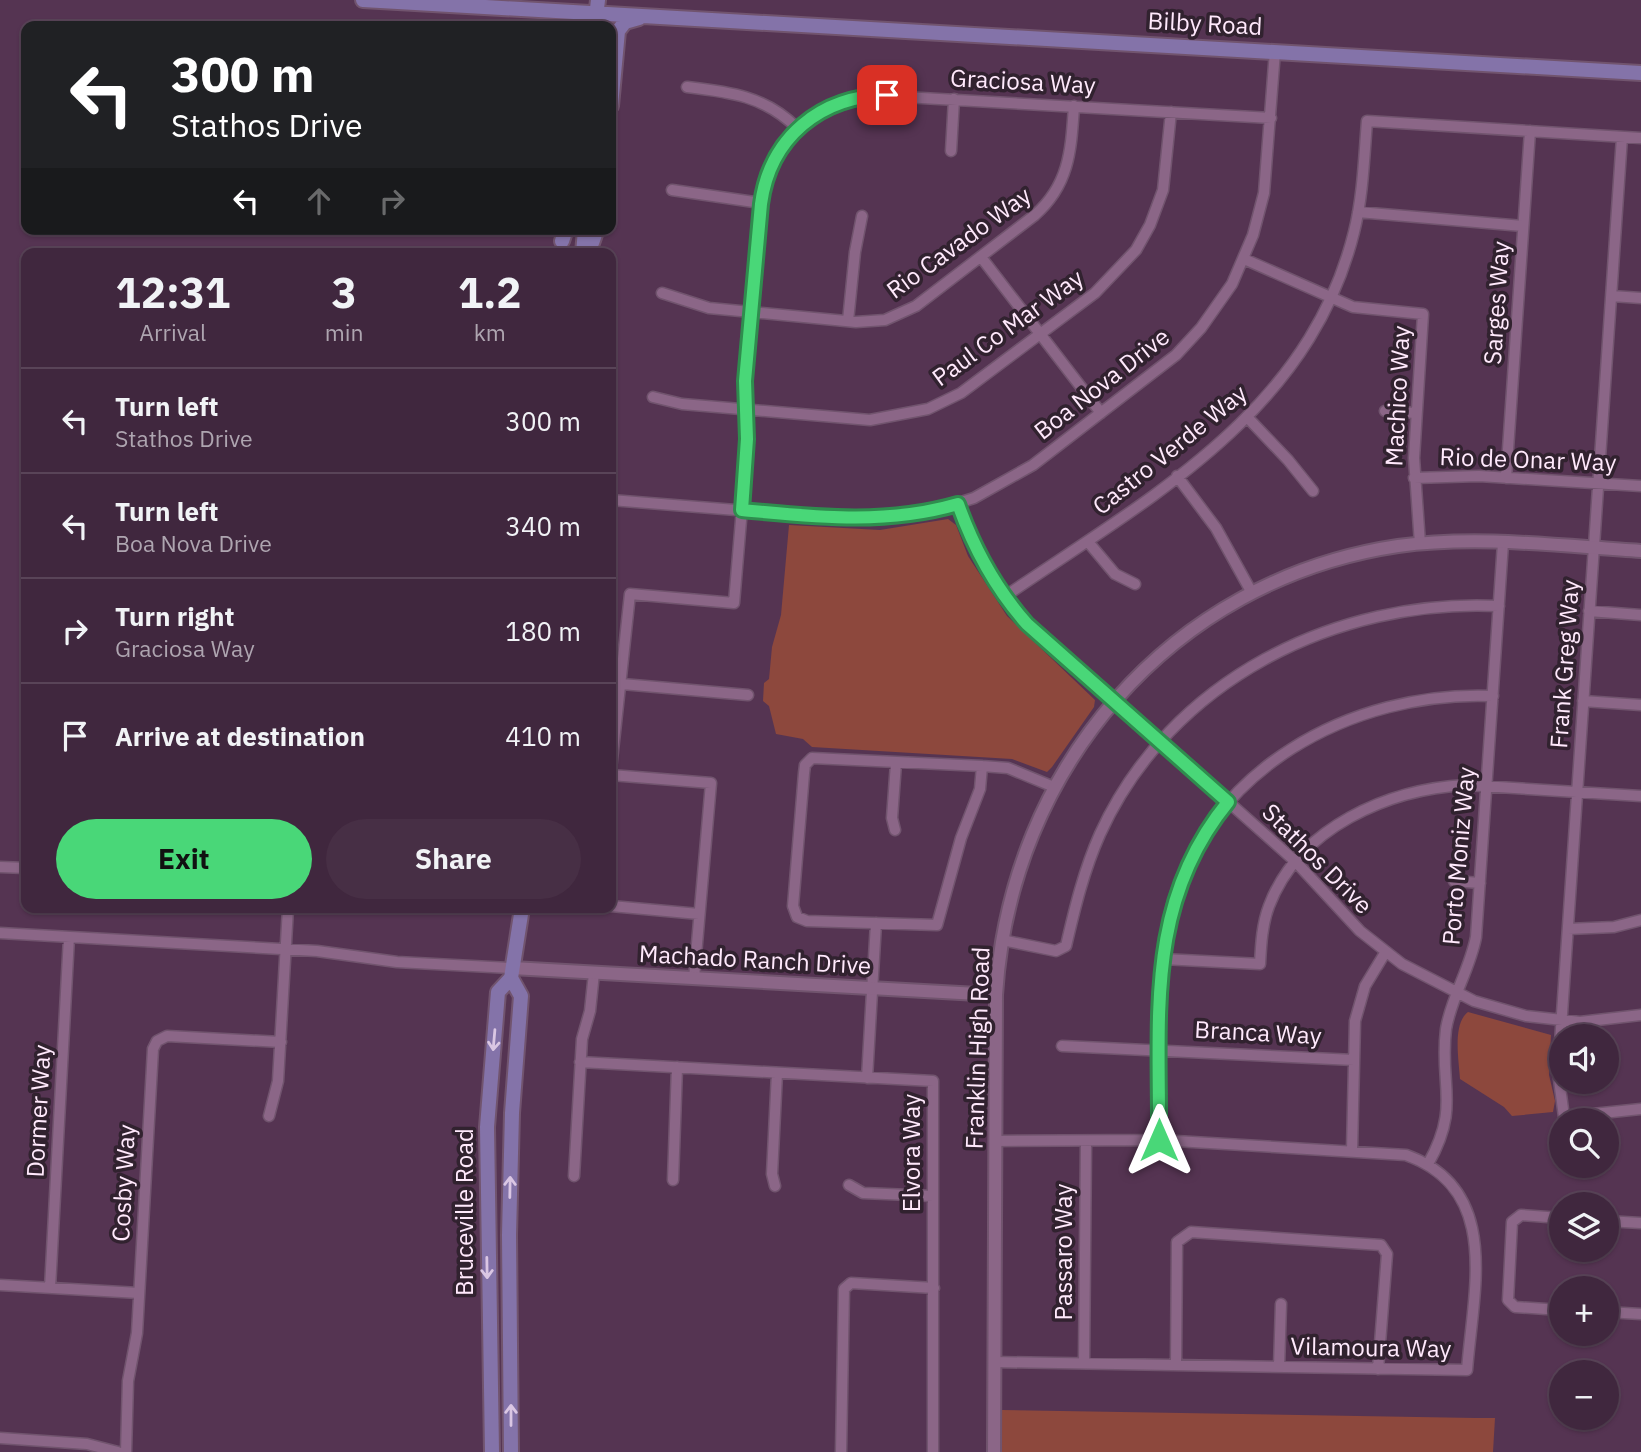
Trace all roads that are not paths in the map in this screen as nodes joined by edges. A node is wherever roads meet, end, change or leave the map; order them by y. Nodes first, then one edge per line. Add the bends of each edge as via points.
1 (363, 0) edge
2 (436, 0) edge
3 (473, 5) junction
4 (598, 11) edge
5 (654, 15) junction
6 (1275, 51) junction
7 (616, 52) edge
8 (1641, 73) edge
9 (687, 87) dead end
10 (954, 99) junction
11 (1074, 106) junction
12 (1171, 112) junction
13 (1271, 118) junction
14 (797, 128) junction
15 (1530, 131) junction
16 (1622, 137) junction
17 (1641, 138) edge
18 (951, 151) dead end
19 (672, 190) dead end
20 (761, 204) junction
21 (1358, 212) junction
22 (862, 216) dead end
23 (1523, 226) junction
24 (981, 257) junction
25 (1244, 260) junction
26 (662, 293) dead end
27 (1612, 296) junction
28 (1332, 298) junction
29 (1641, 298) edge
30 (751, 312) junction
31 (848, 321) junction
32 (1041, 334) junction
33 (653, 397) dead end
34 (746, 410) junction
35 (1385, 411) dead end
36 (1101, 413) junction
37 (1416, 413) junction
38 (1248, 418) junction
39 (1177, 476) junction
40 (1414, 478) junction
41 (1506, 478) junction
42 (1600, 484) junction
43 (1641, 486) edge
44 (1313, 491) dead end
45 (616, 498) edge
46 (958, 504) junction
47 (742, 510) junction
48 (1089, 543) junction
49 (1503, 543) junction
50 (1420, 544) junction
51 (1595, 548) junction
52 (1641, 551) edge
53 (1135, 584) dead end
54 (1252, 593) junction
55 (1004, 597) junction
56 (1499, 606) junction
57 (1590, 611) junction
58 (1641, 615) edge
59 (622, 684) junction
60 (748, 695) dead end
61 (1493, 696) junction
62 (1113, 701) junction
63 (1583, 701) junction
64 (1641, 705) edge
65 (616, 730) edge
66 (1161, 743) junction
67 (896, 763) junction
68 (982, 766) junction
69 (616, 775) edge
70 (1487, 786) junction
71 (1054, 787) junction
72 (1577, 792) junction
73 (1641, 796) edge
74 (1228, 802) junction
75 (895, 830) dead end
76 (1296, 862) junction
77 (0, 867) edge
78 (21, 868) edge
79 (1454, 881) dead end
80 (1480, 883) junction
81 (616, 906) edge
82 (288, 913) edge
83 (521, 913) edge
84 (699, 914) junction
85 (1641, 920) edge
86 (876, 923) junction
87 (1568, 929) junction
88 (0, 933) edge
89 (69, 937) junction
90 (1002, 940) junction
91 (286, 949) junction
92 (1385, 953) junction
93 (1163, 959) junction
94 (594, 972) junction
95 (512, 973) junction
96 (694, 978) junction
97 (872, 987) junction
98 (1458, 994) junction
99 (996, 995) junction
100 (1641, 1015) edge
101 (1562, 1021) junction
102 (281, 1042) junction
103 (1062, 1046) dead end
104 (1160, 1049) junction
105 (1354, 1060) junction
106 (580, 1062) junction
107 (677, 1067) junction
108 (777, 1073) junction
109 (867, 1078) junction
110 (1640, 1112) edge
111 (269, 1116) dead end
112 (1159, 1140) junction
113 (995, 1141) junction
114 (1086, 1142) junction
115 (1352, 1150) junction
116 (1428, 1164) junction
117 (574, 1176) dead end
118 (673, 1180) dead end
119 (849, 1185) dead end
120 (775, 1186) dead end
121 (933, 1196) junction
122 (1549, 1217) edge
123 (1619, 1222) edge
124 (1641, 1223) edge
125 (0, 1285) edge
126 (50, 1288) junction
127 (933, 1288) junction
128 (139, 1293) junction
129 (1282, 1304) dead end
130 (1549, 1309) edge
131 (1619, 1313) edge
132 (1641, 1314) edge
133 (994, 1362) junction
134 (1084, 1363) junction
135 (1176, 1365) junction
136 (1279, 1367) junction
137 (1378, 1369) junction
138 (0, 1438) edge
139 (118, 1452) edge
140 (126, 1452) edge
141 (492, 1452) edge
142 (511, 1452) edge
143 (841, 1452) edge
144 (933, 1452) edge
145 (993, 1452) edge

1 - 3 main road, Bilby Road
2 - 3 main road, Bilby Road
3 - 4 main road, Bilby Road
4 - 5 main road, Bilby Road
5 - 6 main road, Bilby Road
5 - 7 main road via 629,20 618,31
6 - 8 main road, Bilby Road
6 - 13 street, Boa Nova Drive
9 - 14 street via 749,96
10 - 11 street, Graciosa Way
10 - 14 street, Graciosa Way via 858,97 830,106
10 - 18 street
11 - 12 street, Graciosa Way
11 - 24 street, Rio Cavado Way via 1071,152 1058,190 1035,215
12 - 13 street, Graciosa Way
12 - 32 street, Paul Co Mar Way via 1163,190 1143,238 1111,278
13 - 25 street, Boa Nova Drive via 1264,193
14 - 20 street, Graciosa Way via 773,160
15 - 16 street, Castro Verde Way
15 - 21 street, Castro Verde Way via 1367,121
15 - 23 street, Sarges Way
16 - 17 street, Castro Verde Way
16 - 27 street, Frank Greg Way
19 - 20 street
20 - 30 street, Graciosa Way
21 - 23 street
21 - 28 street, Castro Verde Way
22 - 31 street
23 - 41 street, Sarges Way
24 - 31 street, Rio Cavado Way via 899,315 871,322
24 - 32 street
25 - 28 street, Machico Way
25 - 36 street, Boa Nova Drive via 1217,307 1189,342
26 - 30 street, Rio Cavado Way via 691,305
27 - 29 street
27 - 42 street, Frank Greg Way
28 - 37 street, Machico Way via 1369,310 1423,314
28 - 38 street, Castro Verde Way via 1301,354
30 - 31 street, Rio Cavado Way
30 - 34 street, Graciosa Way
32 - 34 street, Paul Co Mar Way via 961,393 906,415 855,420
32 - 36 street
33 - 34 street, Paul Co Mar Way
34 - 47 street, Graciosa Way
35 - 37 street
36 - 46 street, Boa Nova Drive via 1012,479
37 - 40 street, Machico Way
38 - 39 street, Castro Verde Way
38 - 44 street
39 - 48 street, Castro Verde Way
39 - 54 street via 1216,528
40 - 41 street, Rio de Onar Way
40 - 50 street, Machico Way
41 - 42 street, Rio de Onar Way
42 - 43 street, Rio de Onar Way
42 - 51 street, Frank Greg Way
45 - 47 street, Boa Nova Drive
46 - 47 street, Boa Nova Drive via 908,516 864,519
46 - 55 street, Stathos Drive via 980,559
47 - 59 street, Graciosa Way via 734,603 630,594
48 - 53 street via 1115,574
48 - 55 street, Castro Verde Way
49 - 50 street, Franklin High Road
49 - 51 street, Franklin High Road
49 - 56 street, Porto Moniz Way
50 - 54 street, Franklin High Road via 1339,559
51 - 52 street, Franklin High Road
51 - 57 street, Frank Greg Way
54 - 62 street, Franklin High Road via 1178,641
55 - 62 street, Stathos Drive
56 - 61 street, Porto Moniz Way
56 - 66 street via 1398,610 1316,633 1232,679
57 - 58 street
57 - 63 street, Frank Greg Way
59 - 60 street
59 - 65 street
61 - 70 street, Porto Moniz Way
61 - 74 street via 1423,698 1342,720 1277,758
62 - 66 street, Stathos Drive
62 - 71 street, Franklin High Road
63 - 64 street
63 - 72 street, Frank Greg Way
66 - 74 street, Stathos Drive
66 - 90 street via 1128,786 1101,833 1078,894 1066,946 1056,951
67 - 68 street
67 - 75 street
67 - 86 street via 812,758 805,765 793,906 797,917
68 - 71 street via 1008,768
68 - 86 street via 980,789 961,838 940,921 932,927
69 - 84 street via 711,783
70 - 72 street
70 - 76 street via 1419,790 1373,805 1338,825
70 - 80 street, Porto Moniz Way
71 - 90 street, Franklin High Road via 1021,861
72 - 73 street
72 - 87 street, Frank Greg Way
74 - 76 street, Stathos Drive
74 - 93 street via 1201,839 1178,885
76 - 92 street, Stathos Drive
76 - 93 street via 1268,907 1260,964
77 - 78 street
79 - 80 street
80 - 98 street, Porto Moniz Way via 1474,947
81 - 84 street
82 - 91 street
83 - 95 main road, Bruceville Road
84 - 96 street
85 - 87 street via 1614,927
86 - 97 street
87 - 101 street, Frank Greg Way
88 - 89 street
89 - 91 street
89 - 126 street, Dormer Way
90 - 99 street, Franklin High Road
91 - 95 street
91 - 102 street
92 - 98 street, Stathos Drive
92 - 105 street via 1359,1003
93 - 104 street
94 - 95 street, Machado Ranch Drive
94 - 96 street, Machado Ranch Drive
94 - 106 street
95 -> 141 main road, Bruceville Road via 498,992 487,1127
142 -> 95 main road, Bruceville Road via 509,1235 521,996
96 - 97 street, Machado Ranch Drive
97 - 99 street, Machado Ranch Drive
97 - 109 street
98 - 101 street, Stathos Drive via 1508,1012
98 - 116 street, Porto Moniz Way via 1446,1028 1447,1120
99 - 113 street, Franklin High Road
100 - 101 street, Stathos Drive
101 - 110 street, Frank Greg Way via 1558,1072 1564,1117
102 - 111 street via 277,1091
102 - 128 street, Cosby Way via 167,1037 154,1045
103 - 104 street, Branca Way
104 - 105 street, Branca Way
104 - 112 street
105 - 115 street
106 - 107 street, Elvora Way
106 - 117 street
107 - 108 street, Elvora Way
107 - 118 street
108 - 109 street, Elvora Way
108 - 120 street
109 - 121 street, Elvora Way via 933,1081
112 - 114 street, Vilamoura Way
112 - 115 street, Vilamoura Way
113 - 114 street, Vilamoura Way
113 - 133 street, Franklin High Road
114 - 134 street, Passaro Way
115 - 116 street, Vilamoura Way via 1406,1155
116 - 137 street, Vilamoura Way via 1456,1188 1472,1221 1475,1252 1467,1370
119 - 121 street via 863,1193
121 - 127 street, Elvora Way
122 - 130 street via 1521,1215 1512,1222 1507,1300 1515,1307
123 - 124 street
125 - 126 street
126 - 128 street
127 - 143 street via 851,1283 844,1289
127 - 144 street, Elvora Way
128 - 140 street, Cosby Way via 128,1381
129 - 136 street
131 - 132 street
133 - 134 street, Vilamoura Way
133 - 145 street, Franklin High Road
134 - 135 street, Vilamoura Way
135 - 136 street, Vilamoura Way
135 - 137 street via 1177,1242 1191,1232 1381,1245 1387,1254
136 - 137 street, Vilamoura Way
138 - 139 street via 87,1444

